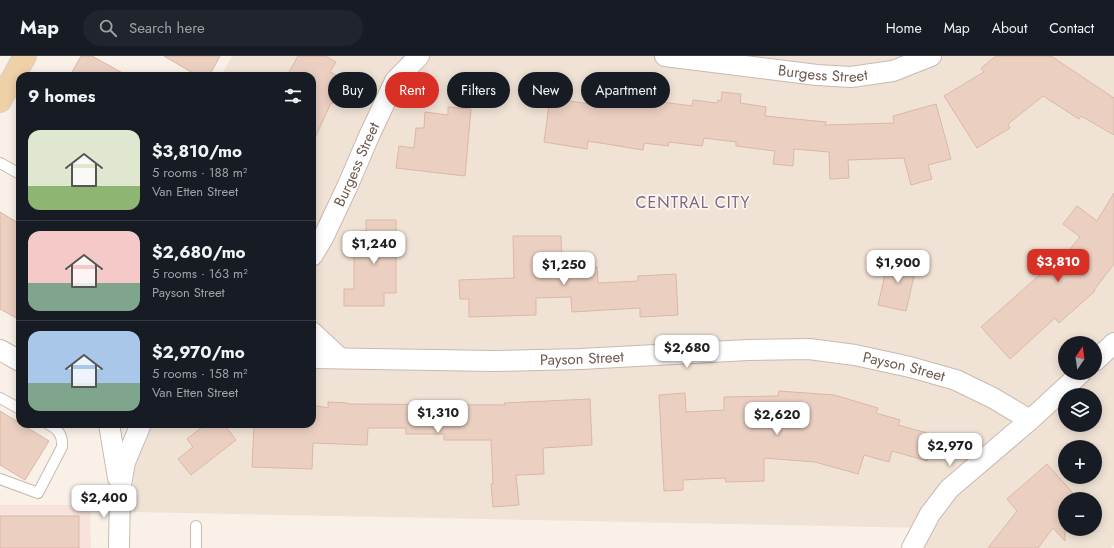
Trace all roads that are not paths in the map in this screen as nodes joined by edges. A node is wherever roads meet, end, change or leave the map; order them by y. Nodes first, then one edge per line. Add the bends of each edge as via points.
1 (25, 56) edge
2 (419, 56) edge
3 (665, 56) edge
4 (930, 56) edge
5 (16, 72) edge
6 (16, 72) edge
7 (0, 101) edge
8 (0, 163) edge
9 (16, 172) edge
10 (316, 249) edge
11 (316, 336) edge
12 (1114, 344) edge
13 (0, 350) edge
14 (1102, 355) edge
15 (316, 358) edge
16 (340, 358) junction
17 (16, 359) edge
18 (1073, 380) edge
19 (0, 398) edge
20 (16, 407) edge
21 (1030, 420) junction
22 (55, 428) edge
23 (110, 428) edge
24 (140, 428) edge
25 (0, 479) edge
26 (120, 491) junction
27 (196, 526) dead end
28 (119, 548) edge
29 (196, 548) edge
30 (912, 548) edge

1 - 6 main road
2 - 10 street, Burgess Street via 395,81 348,186
3 - 4 street, Burgess Street via 817,75 851,76 893,71
5 - 7 main road
8 - 9 lane
11 - 16 street
12 - 14 street
13 - 17 street
15 - 16 street, Payson Street
16 - 21 street, Payson Street via 494,361 809,349 863,357 956,380 994,398
18 - 21 street
19 - 20 lane
21 - 30 street via 949,489 930,514
22 - 25 lane via 61,434 62,447 38,493
23 - 26 street
24 - 26 street via 125,462
26 - 28 street
27 - 29 lane

